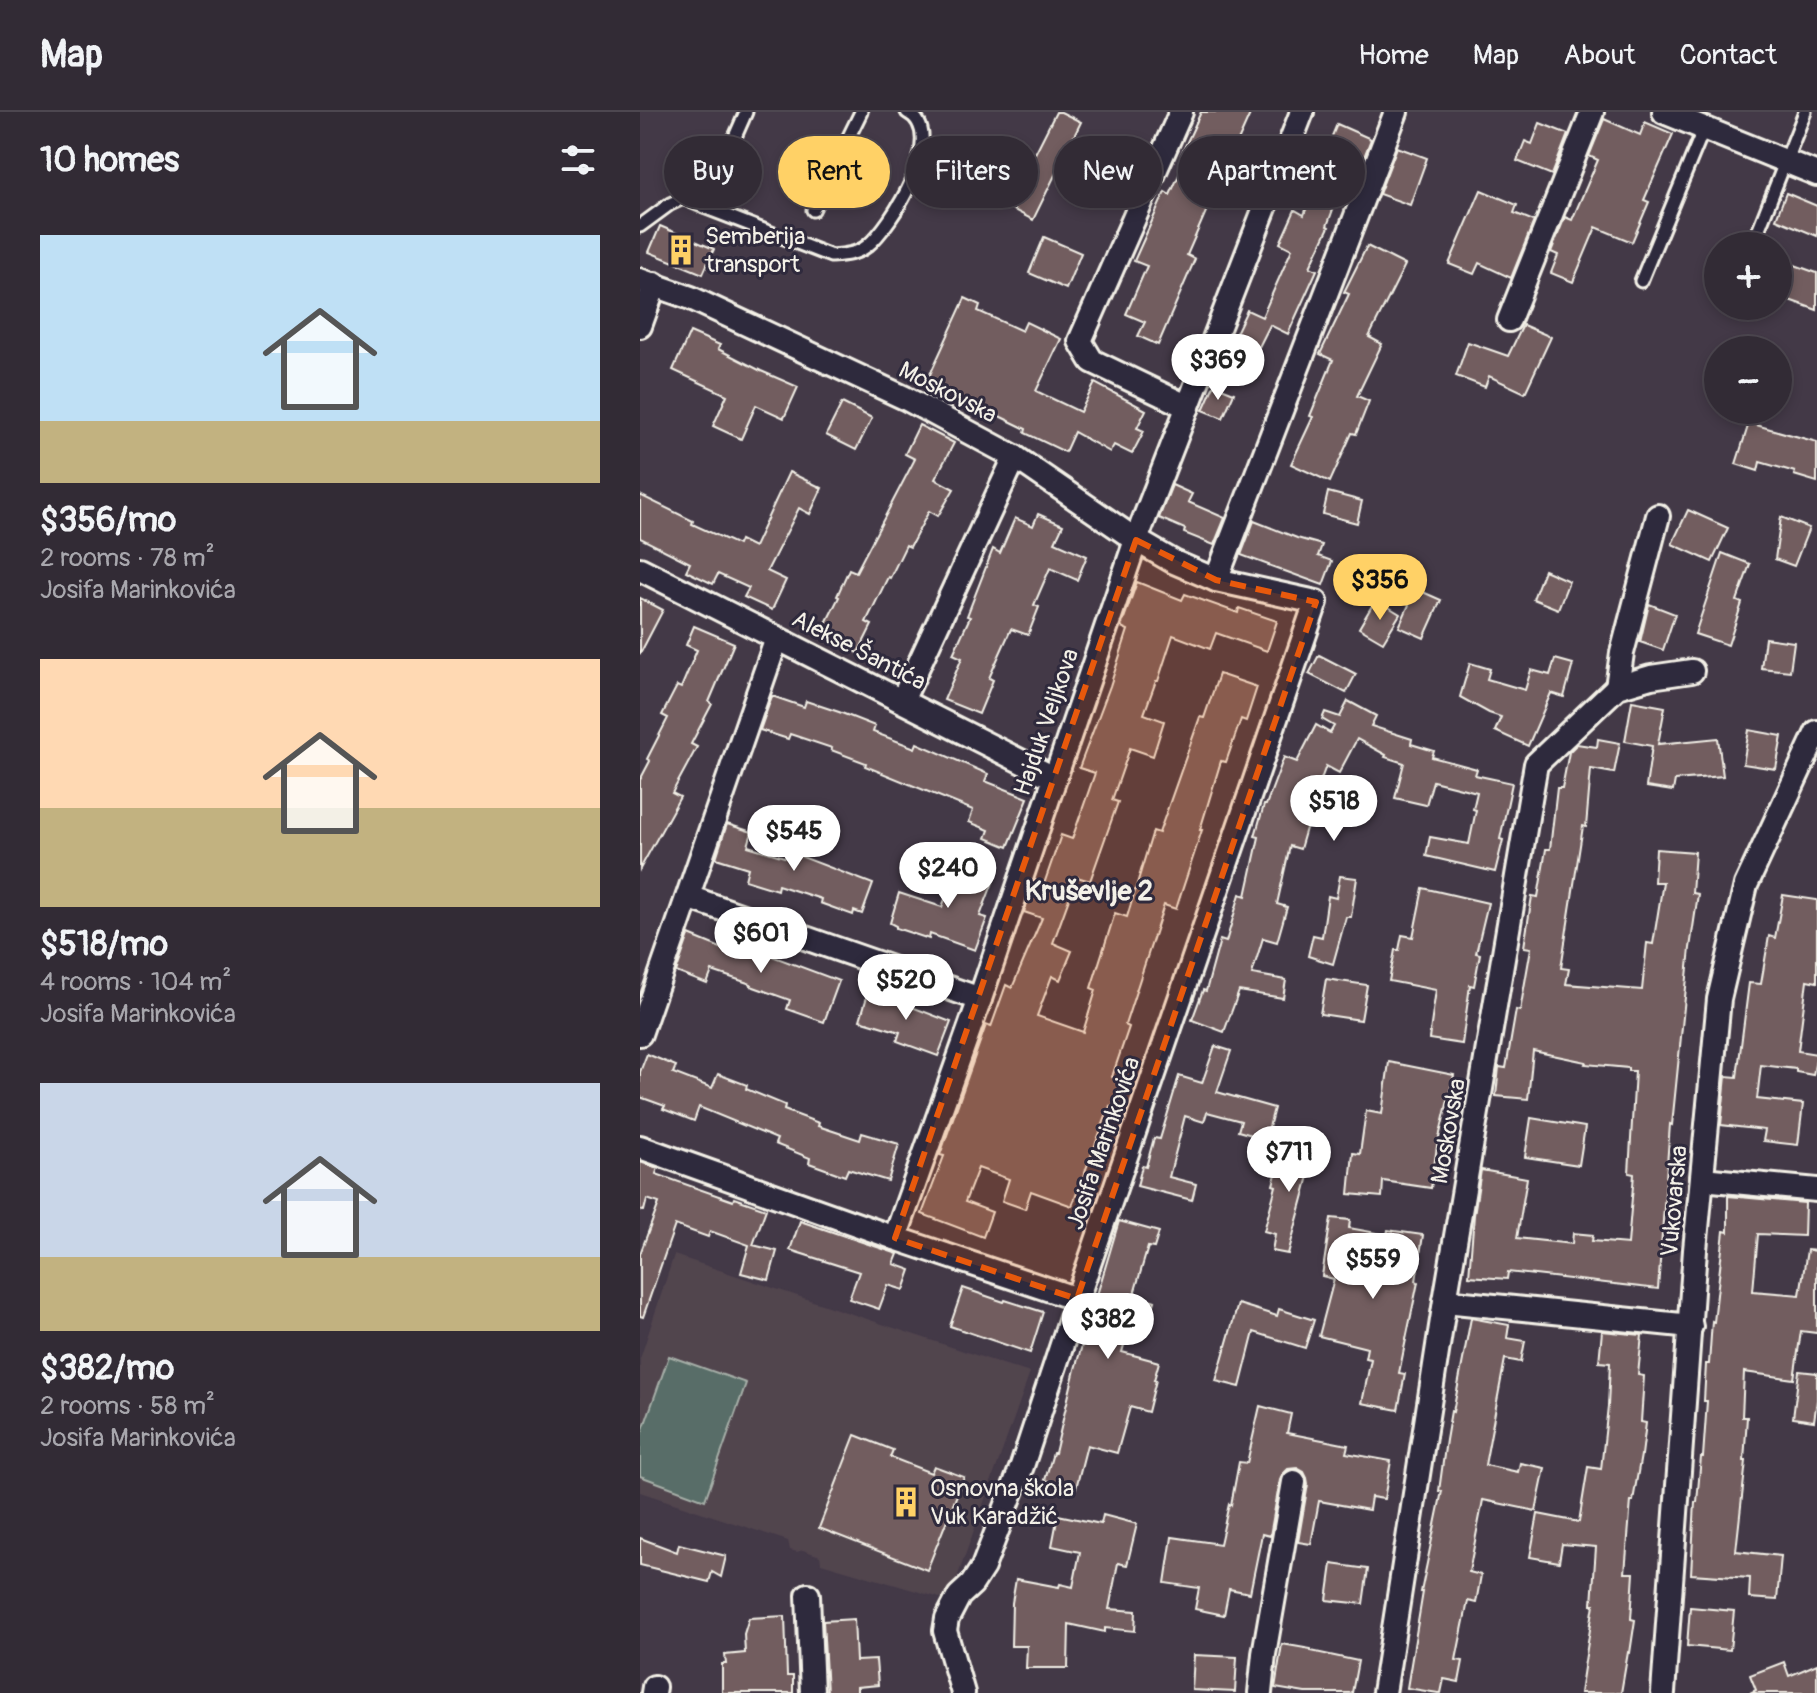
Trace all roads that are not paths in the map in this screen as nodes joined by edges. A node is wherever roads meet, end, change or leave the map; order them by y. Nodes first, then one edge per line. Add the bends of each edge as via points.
1 (746, 112) edge
2 (861, 112) edge
3 (907, 112) edge
4 (1181, 112) edge
5 (1302, 112) edge
6 (1396, 112) edge
7 (1592, 112) edge
8 (1664, 112) edge
9 (1805, 112) edge
10 (1704, 128) junction
11 (735, 136) edge
12 (1785, 162) junction
13 (1817, 174) edge
14 (665, 208) edge
15 (707, 208) edge
16 (813, 210) dead end
17 (640, 226) edge
18 (1758, 232) edge
19 (1641, 281) dead end
20 (648, 282) edge
21 (1509, 320) dead end
22 (640, 326) edge
23 (1188, 407) junction
24 (1015, 457) junction
25 (1658, 516) dead end
26 (1136, 540) junction
27 (640, 569) edge
28 (1216, 580) junction
29 (1316, 602) joint
30 (777, 638) junction
31 (1692, 671) dead end
32 (1617, 687) junction
33 (902, 701) junction
34 (1817, 732) edge
35 (1054, 778) junction
36 (688, 897) junction
37 (980, 999) junction
38 (640, 1034) edge
39 (640, 1147) edge
40 (1702, 1179) junction
41 (1817, 1190) edge
42 (895, 1238) junction
43 (1077, 1299) junction
44 (1445, 1301) junction
45 (1691, 1326) junction
46 (1294, 1482) dead end
47 (808, 1595) dead end
48 (812, 1693) edge
49 (963, 1693) edge
50 (1260, 1693) edge
51 (1384, 1693) edge
52 (1663, 1693) edge

1 - 11 lane
2 - 16 lane
3 - 15 lane via 922,135 921,155 896,210 865,248 831,256
4 - 23 street via 1080,341 1092,361
5 - 23 street, Hajduk Veljkova
6 - 28 street
7 - 21 street
8 - 10 street
9 - 12 lane
10 - 12 street
10 - 19 lane
12 - 13 street
12 - 18 lane
14 - 17 lane
20 - 22 street
20 - 24 street, Moskovska via 905,398
23 - 26 street, Hajduk Veljkova
24 - 26 street, Moskovska
24 - 33 street
25 - 32 street
26 - 28 street, Moskovska
26 - 35 street, Hajduk Veljkova
27 - 30 street, Alekse Šantića
28 - 29 street, Moskovska
29 - 43 street, Josifa Marinkovića
30 - 33 street, Alekse Šantića
30 - 36 street
31 - 32 street, Moskovska
32 - 44 street, Moskovska via 1536,764
33 - 35 street, Alekse Šantića
34 - 40 street, Vukovarska via 1746,885 1719,999
35 - 37 street, Hajduk Veljkova
36 - 37 street
36 - 38 street
37 - 42 street, Hajduk Veljkova
39 - 42 street
40 - 41 street
40 - 45 street, Vukovarska
42 - 43 street
43 - 49 street, Josifa Marinkovića via 983,1567 947,1619 945,1631
44 - 45 street
44 - 51 street, Moskovska
45 - 52 street, Vukovarska
46 - 50 street
47 - 48 street

